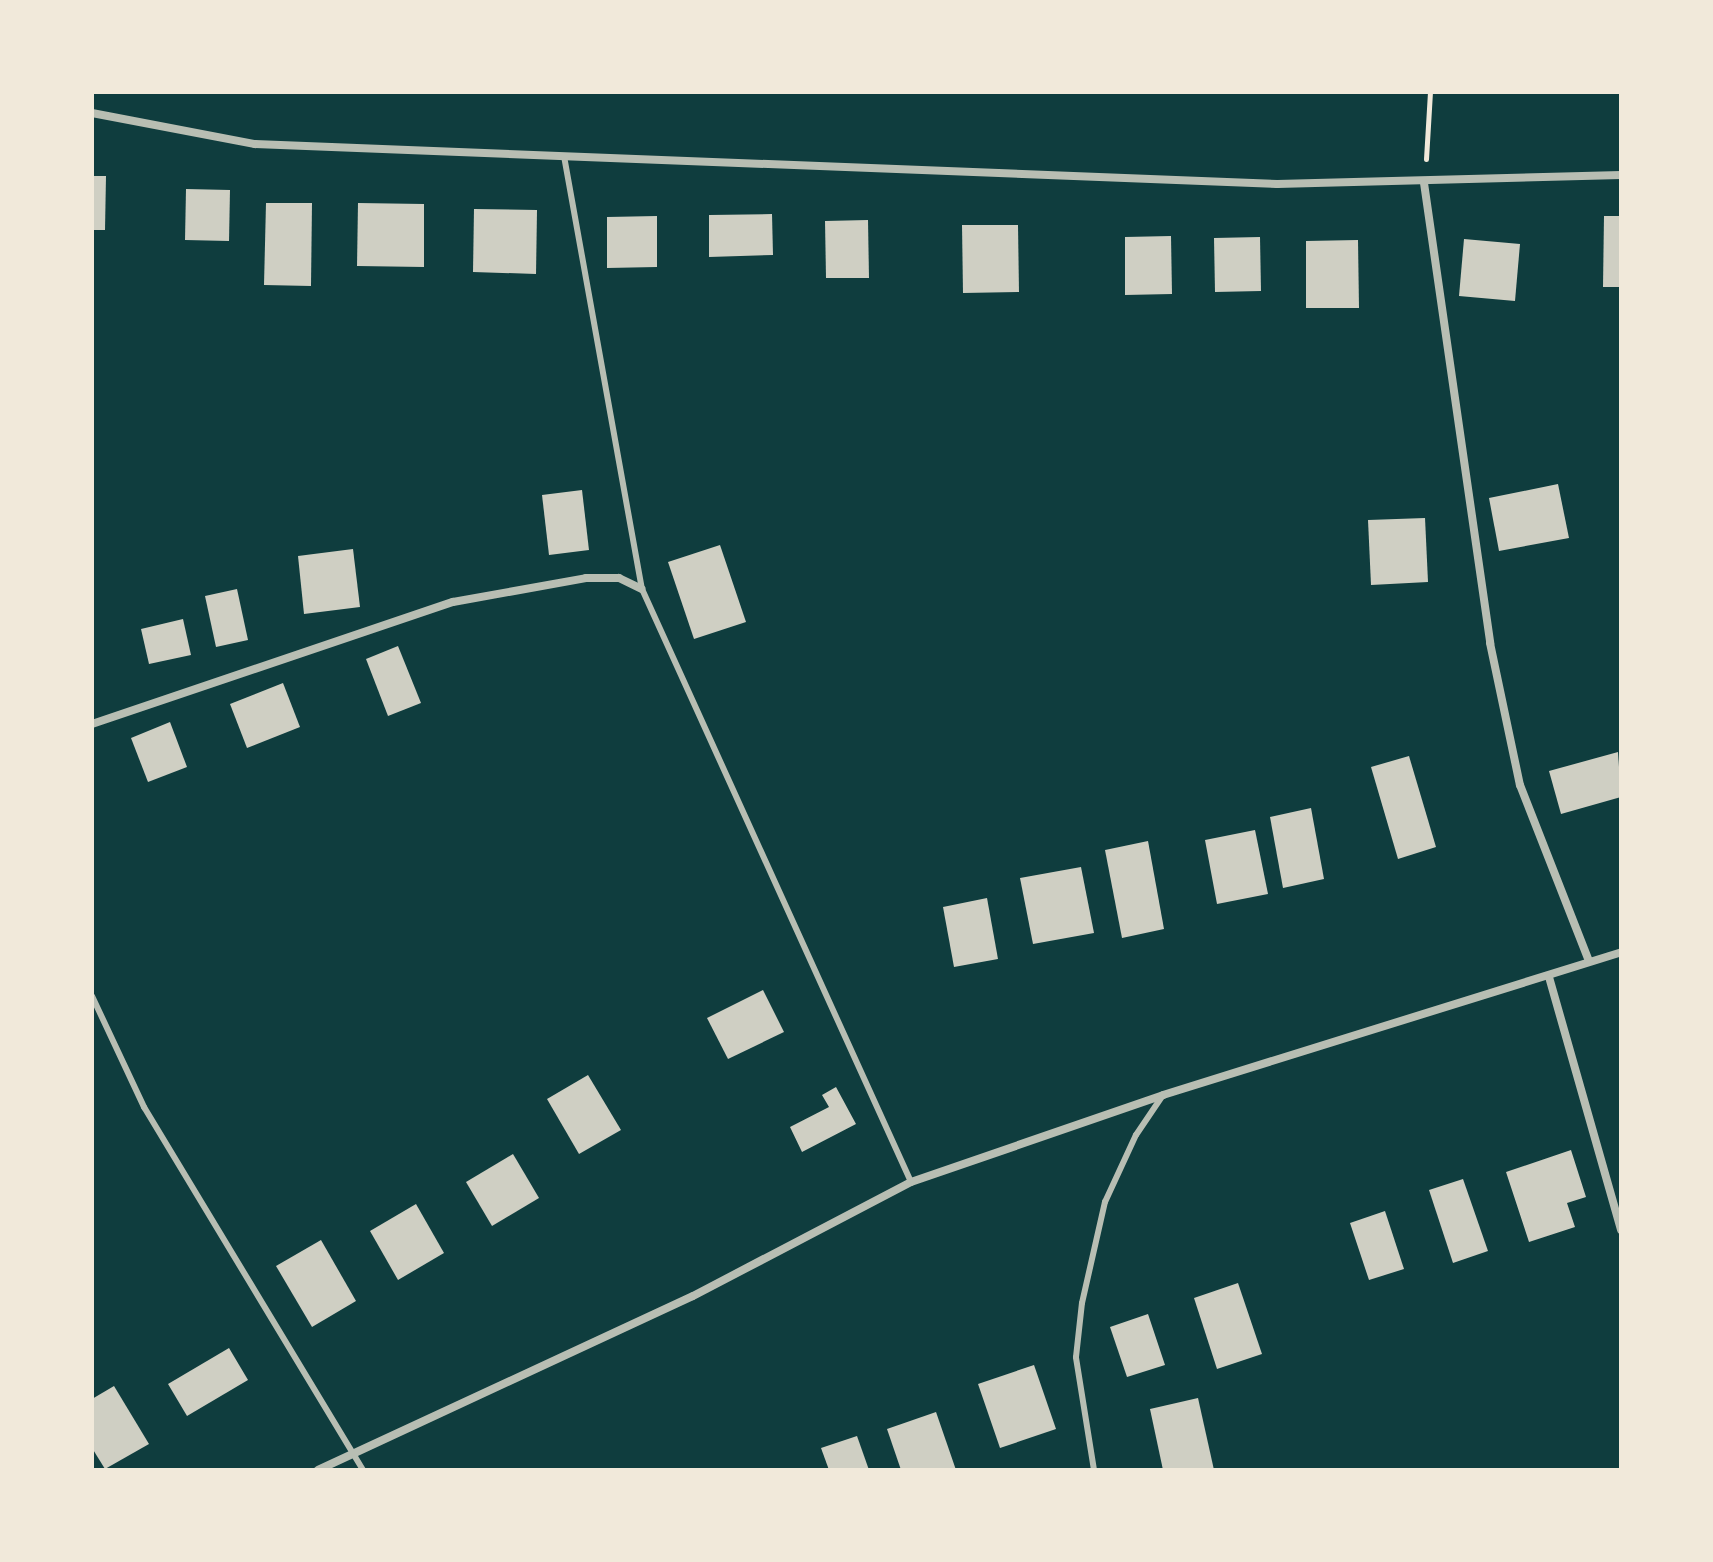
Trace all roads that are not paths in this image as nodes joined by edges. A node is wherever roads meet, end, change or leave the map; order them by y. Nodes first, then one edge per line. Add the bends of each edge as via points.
1 (92, 113) edge
2 (564, 156) junction
3 (1621, 175) edge
4 (1424, 183) junction
5 (642, 589) junction
6 (92, 724) edge
7 (1621, 952) edge
8 (1589, 961) junction
9 (1549, 977) junction
10 (92, 996) edge
11 (1163, 1095) junction
12 (911, 1182) junction
13 (1621, 1230) edge
14 (356, 1451) junction
15 (318, 1470) edge
16 (363, 1470) edge
17 (1094, 1470) edge

1 - 2 street via 255,144
2 - 4 street via 1277,184
2 - 5 lane
3 - 4 street
4 - 8 street via 1499,686 1520,785
5 - 6 street via 619,578 586,578 453,602
5 - 12 lane
7 - 8 street
8 - 9 street
9 - 11 street
9 - 13 street
10 - 14 lane via 144,1107
11 - 12 street
11 - 17 lane via 1136,1135 1105,1202 1082,1303 1076,1357
12 - 14 street via 693,1296
14 - 15 street
14 - 16 lane

